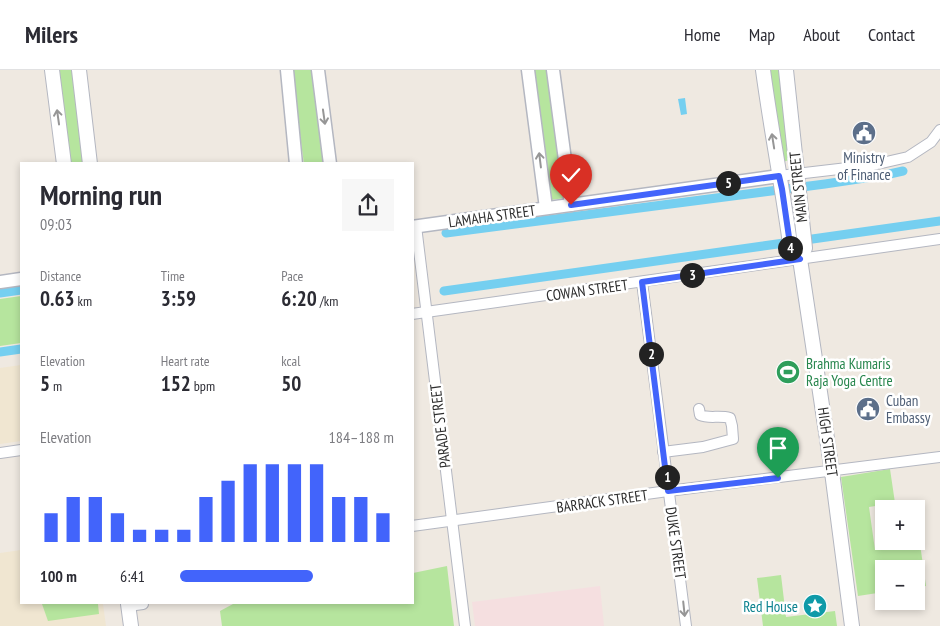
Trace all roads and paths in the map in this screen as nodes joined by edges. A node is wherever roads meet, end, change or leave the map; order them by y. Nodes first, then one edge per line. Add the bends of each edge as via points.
1 (52, 70) edge
2 (79, 70) edge
3 (287, 70) edge
4 (318, 70) edge
5 (528, 70) edge
6 (553, 70) edge
7 (763, 70) edge
8 (786, 70) edge
9 (940, 130) edge
10 (64, 162) edge
11 (90, 162) edge
12 (296, 162) edge
13 (330, 162) edge
14 (797, 180) junction
15 (781, 183) junction
16 (571, 205) junction
17 (546, 208) junction
18 (414, 227) edge
19 (940, 239) edge
20 (799, 253) junction
21 (20, 279) edge
22 (0, 282) edge
23 (642, 282) junction
24 (426, 312) junction
25 (414, 314) edge
26 (699, 409) dead end
27 (20, 450) edge
28 (663, 452) junction
29 (0, 453) edge
30 (940, 457) edge
31 (832, 472) junction
32 (668, 491) junction
33 (452, 520) junction
34 (414, 526) edge
35 (143, 604) edge
36 (128, 605) edge
37 (130, 626) edge
38 (465, 626) edge
39 (686, 626) edge
40 (852, 626) edge

10 -> 1 main road
2 - 11 main road
3 - 12 street
4 -> 13 street
17 -> 5 street
6 - 16 street
15 -> 7 main road, MAIN STREET
8 - 14 main road, MAIN STREET
9 - 14 street via 931,142 908,157
14 - 15 street
14 - 20 main road, MAIN STREET
15 - 16 street, LAMAHA STREET
15 - 20 main road, MAIN STREET
16 - 17 street, LAMAHA STREET
17 - 18 street, LAMAHA STREET
18 - 24 street, PARADE STREET
19 - 20 street, COWAN STREET
20 - 23 street, COWAN STREET
20 - 31 main road, HIGH STREET
21 - 22 street
23 - 24 street, COWAN STREET
23 - 28 street, DUKE STREET
24 - 25 street, COWAN STREET
24 - 33 street, PARADE STREET
26 - 28 street via 700,415 705,417 730,418 733,439
27 - 29 street
28 - 32 street, DUKE STREET
30 - 31 street, BARRACK STREET
31 - 32 street, BARRACK STREET
31 - 40 main road, HIGH STREET
32 - 33 street, BARRACK STREET
32 -> 39 street, DUKE STREET
33 - 34 street, BARRACK STREET
33 - 38 street, PARADE STREET
35 - 36 street
36 - 37 main road

